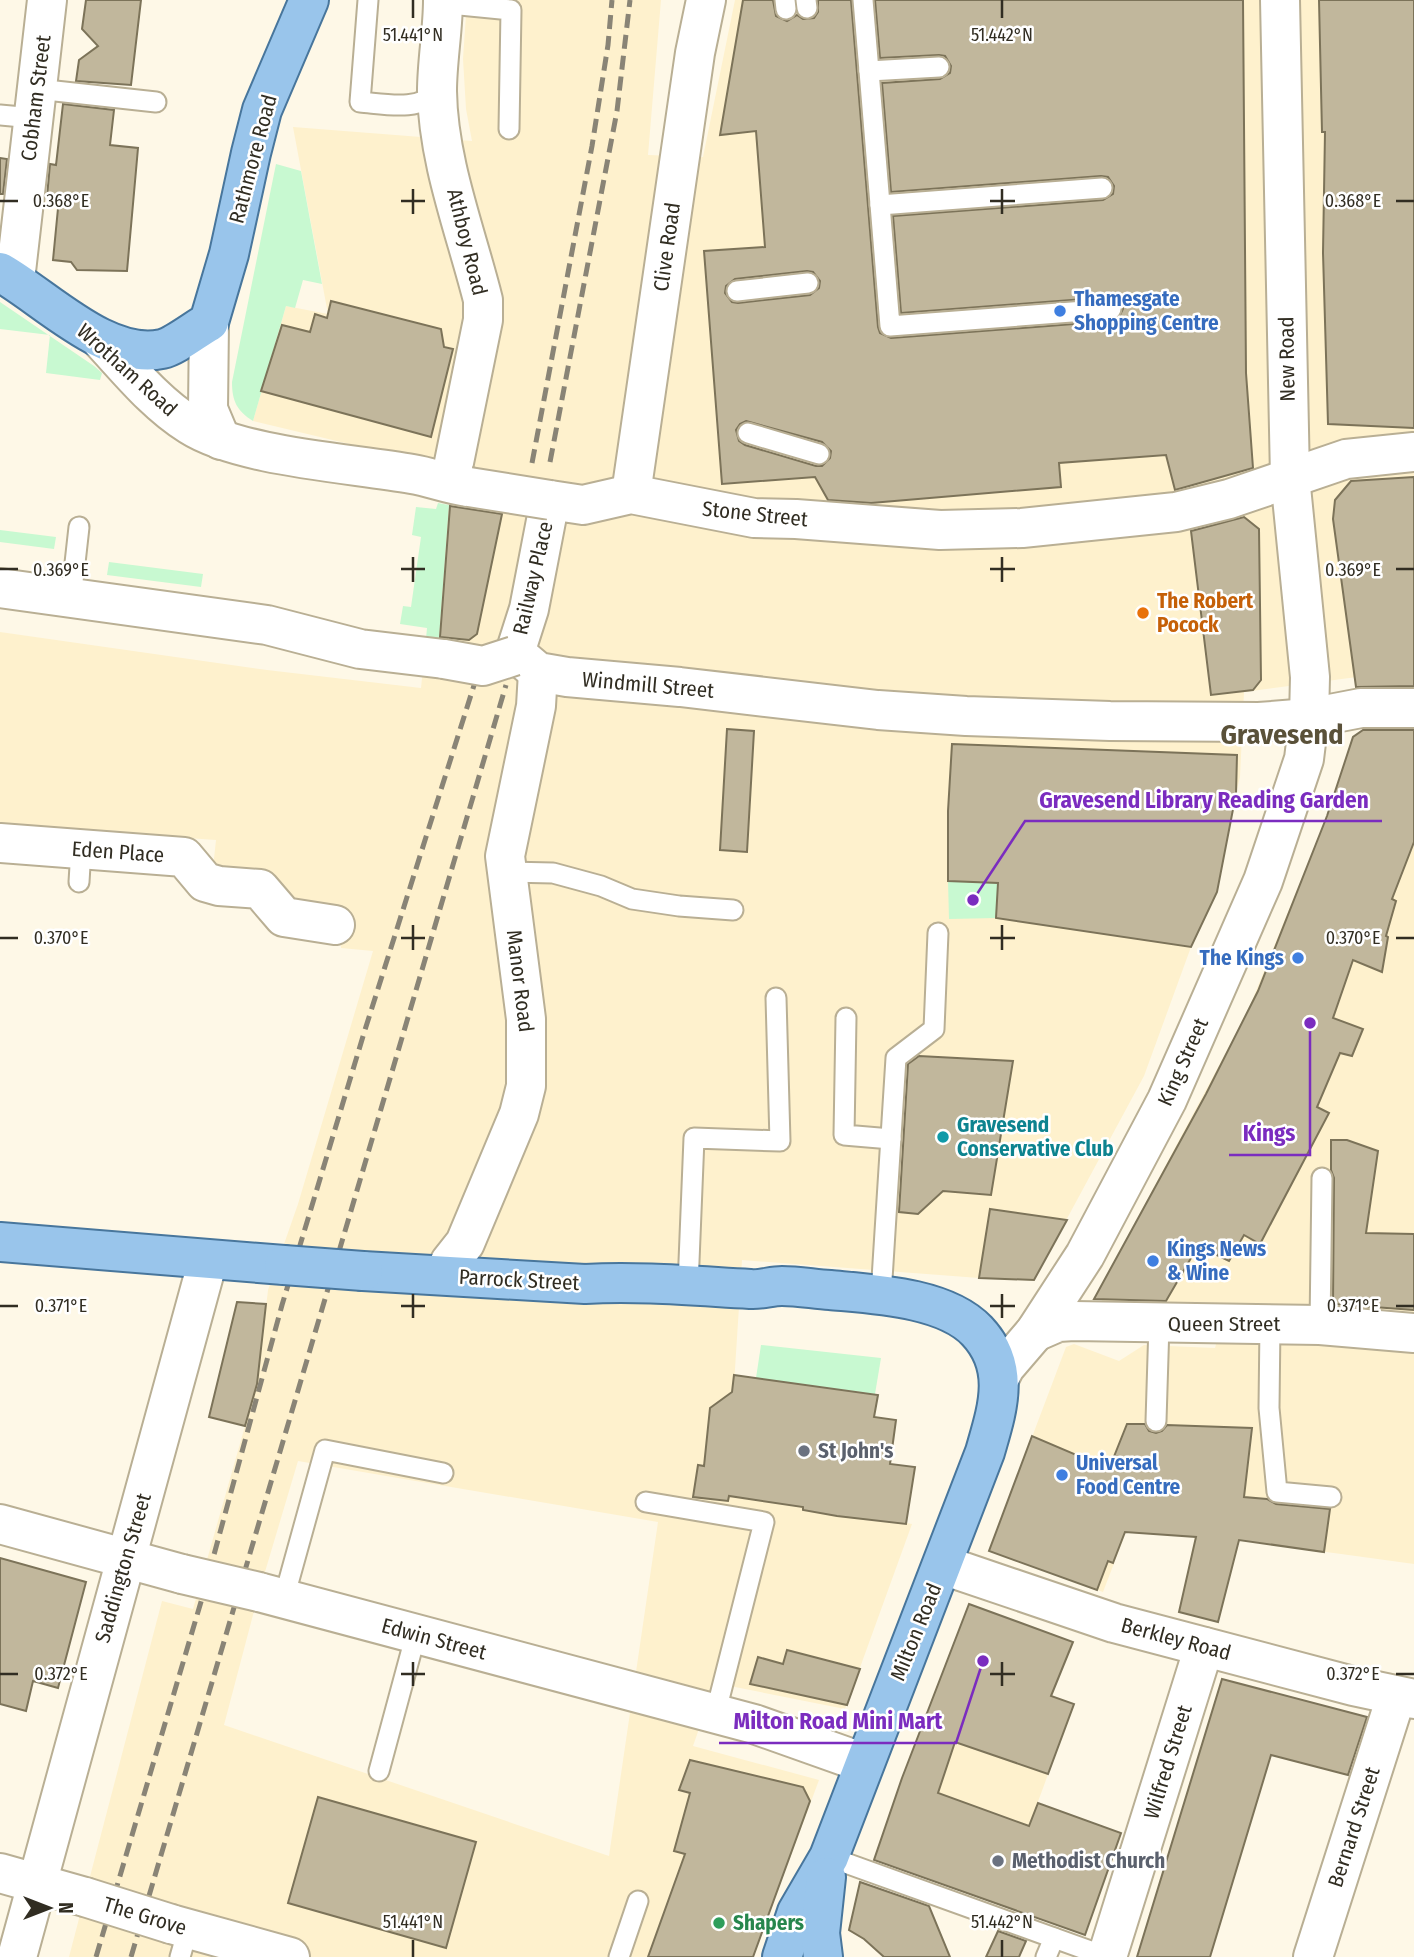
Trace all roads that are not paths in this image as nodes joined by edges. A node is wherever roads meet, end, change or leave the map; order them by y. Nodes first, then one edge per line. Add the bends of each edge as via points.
1 (47, 0) edge
2 (309, 0) edge
3 (368, 0) edge
4 (706, 0) edge
5 (863, 0) edge
6 (1280, 0) edge
7 (443, 3) edge
8 (939, 66) dead end
9 (869, 71) junction
10 (437, 90) junction
11 (156, 102) dead end
12 (23, 107) edge
13 (509, 129) dead end
14 (1102, 188) dead end
15 (880, 205) junction
16 (7, 276) edge
17 (808, 283) dead end
18 (737, 291) dead end
19 (1111, 309) dead end
20 (209, 322) junction
21 (101, 341) junction
22 (748, 433) dead end
23 (221, 440) junction
24 (1414, 452) edge
25 (819, 454) dead end
26 (1290, 477) junction
27 (459, 484) junction
28 (631, 494) junction
29 (551, 500) junction
30 (79, 527) dead end
31 (0, 589) edge
32 (71, 598) junction
33 (540, 668) junction
34 (1414, 708) edge
35 (1309, 718) junction
36 (0, 843) edge
37 (505, 872) junction
38 (733, 910) dead end
39 (335, 925) dead end
40 (937, 933) dead end
41 (776, 998) dead end
42 (846, 1018) dead end
43 (891, 1139) junction
44 (1322, 1178) dead end
45 (0, 1242) edge
46 (208, 1260) junction
47 (444, 1275) junction
48 (688, 1286) junction
49 (881, 1295) junction
50 (1159, 1324) junction
51 (1270, 1324) junction
52 (1321, 1325) junction
53 (1035, 1332) junction
54 (1414, 1334) edge
55 (999, 1379) junction
56 (1156, 1422) dead end
57 (443, 1473) dead end
58 (1331, 1497) dead end
59 (646, 1502) dead end
60 (0, 1524) edge
61 (126, 1560) junction
62 (943, 1565) junction
63 (271, 1595) junction
64 (416, 1634) junction
65 (1204, 1647) junction
66 (1405, 1698) edge
67 (715, 1715) junction
68 (864, 1763) junction
69 (379, 1771) dead end
70 (829, 1857) junction
71 (0, 1873) edge
72 (37, 1883) junction
73 (638, 1901) dead end
74 (180, 1937) edge
75 (1054, 1938) junction
76 (18, 1957) edge
77 (290, 1957) edge
78 (619, 1957) edge
79 (782, 1957) edge
80 (823, 1957) edge
81 (1046, 1957) edge
82 (1107, 1957) edge
83 (1313, 1957) edge

1 - 12 street, Cobham Street
2 - 20 main road, Rathmore Road via 262,110
3 - 10 lane via 360,102 423,103
4 - 28 street, Clive Road
5 - 9 lane
6 - 26 street, New Road
7 - 10 street, Athboy Road
7 - 13 lane via 511,10
8 - 9 lane
9 - 15 lane
10 - 27 street, Athboy Road via 446,162 483,300
11 - 12 lane
12 - 16 street, Cobham Street
14 - 15 lane
15 - 19 lane via 890,327
16 - 21 main road, Wrotham Road
17 - 18 lane
20 - 21 main road via 163,349 134,350
20 - 23 street, Rathmore Road via 208,409
21 - 23 street, Wrotham Road via 164,407
22 - 25 lane
23 - 27 street, Stone Street
24 - 26 street, Stone Street via 1346,459
26 - 28 street, Stone Street via 1229,499 1170,513 988,530 754,518
26 - 35 street, New Road via 1310,677
27 - 29 street, Stone Street, bridge
28 - 29 street, Stone Street via 583,505
29 - 33 street, Railway Place via 529,609
30 - 32 lane
31 - 32 street, Windmill Street
32 - 33 street, Windmill Street, bridge via 278,626 360,649 483,666
33 - 35 street, Windmill Street via 878,710 966,716 1172,722
33 - 37 street, Manor Road
34 - 35 street, Windmill Street via 1361,708
35 - 53 street, King Street via 1304,760 1263,881 1167,1100 1085,1255
36 - 39 street, Eden Place via 80,866 184,858 205,883 260,890 284,917
37 - 38 lane via 553,873 632,899
37 - 47 street, Manor Road via 526,1019 524,1098 465,1242
40 - 43 lane via 934,1029 896,1058
41 - 48 lane via 780,1141 694,1138
42 - 43 lane via 844,1135
43 - 49 lane
44 - 52 lane
45 - 46 main road, Parrock Street
46 - 47 main road, Parrock Street, bridge
46 - 61 street, Saddington Street
47 - 48 main road, Parrock Street
48 - 49 main road, Parrock Street via 787,1286
49 - 55 main road, Parrock Street via 934,1307 972,1326 986,1344
50 - 51 street, Queen Street
50 - 53 street, Queen Street via 1074,1321
50 - 56 lane
51 - 52 street, Queen Street
51 - 58 lane via 1269,1408 1277,1492
52 - 54 street, Queen Street
53 - 55 street, King Street
55 - 62 main road, Milton Road via 994,1422
57 - 63 lane via 325,1450
59 - 67 lane via 764,1522
60 - 61 street, Edwin Street
61 - 63 street, Edwin Street, bridge
61 - 72 street, Saddington Street
62 - 65 street, Berkley Road via 1114,1623
62 - 68 main road, Milton Road
63 - 64 street, Edwin Street
64 - 67 street, Edwin Street
64 - 69 lane
65 - 66 street, Berkley Road
65 - 82 street, Wilfred Street
66 - 83 street, Bernard Street
67 - 68 street, Edwin Street
68 - 70 main road, Milton Road
70 - 75 lane
70 - 79 main road, Milton Road via 797,1912
70 - 80 main road via 821,1909
71 - 72 street, The Grove
72 - 74 street, The Grove, bridge via 85,1897
72 - 76 street, Saddington Street
73 - 78 lane
74 - 77 street, The Grove
75 - 81 lane
75 - 82 lane

